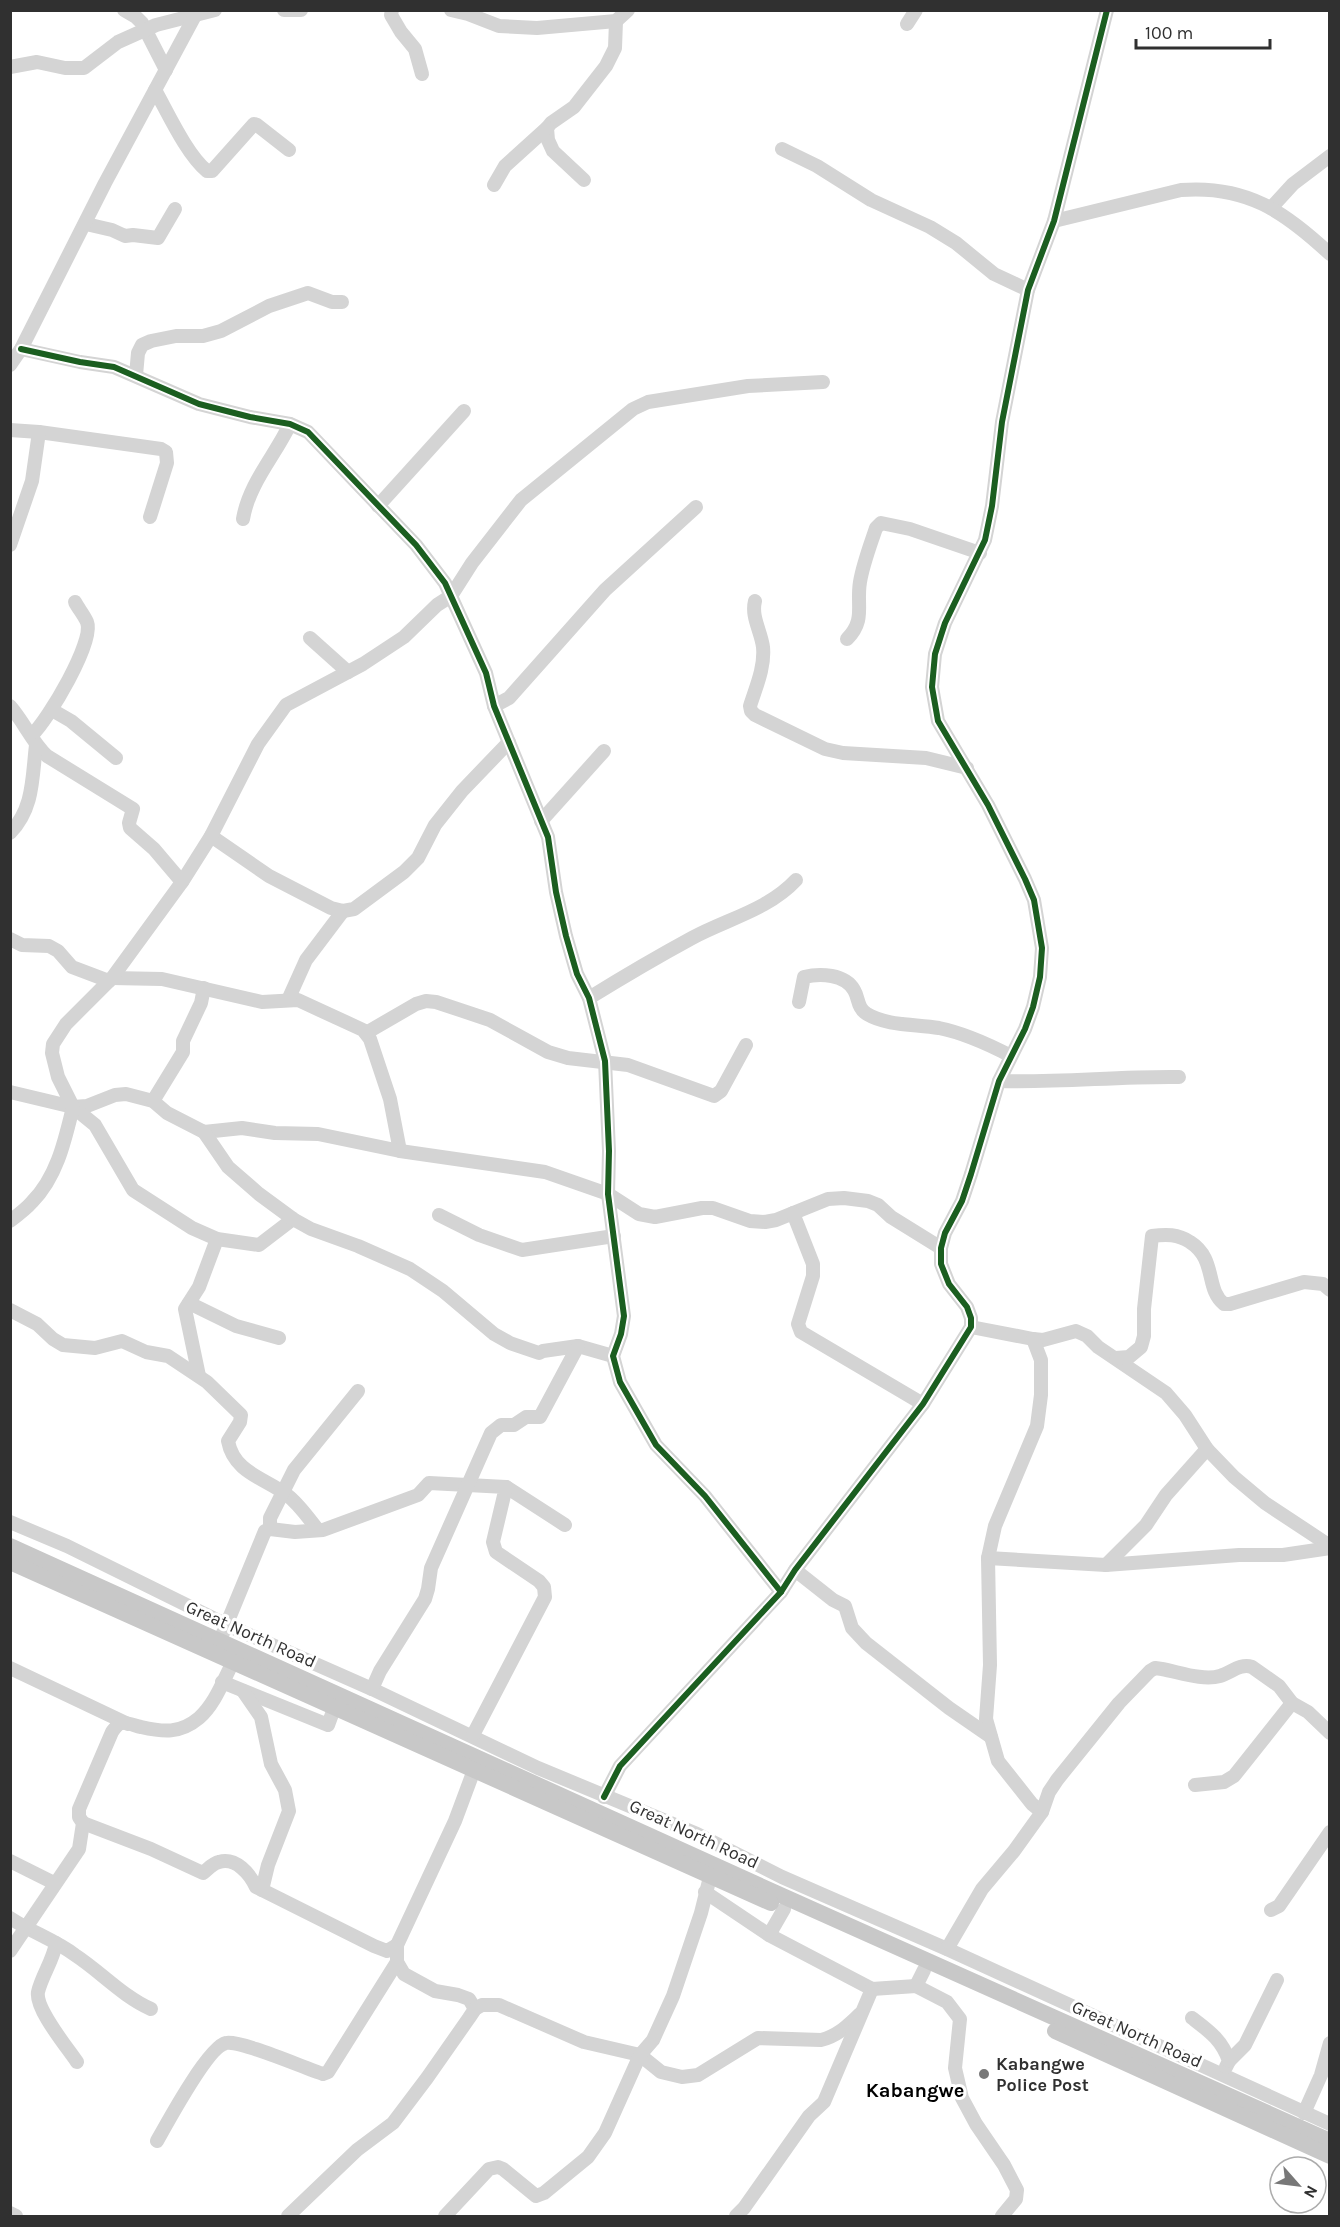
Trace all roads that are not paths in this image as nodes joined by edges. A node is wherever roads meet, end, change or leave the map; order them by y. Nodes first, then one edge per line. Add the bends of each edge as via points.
1 (124, 10) edge
2 (215, 10) edge
3 (284, 10) edge
4 (301, 10) edge
5 (392, 10) edge
6 (451, 10) edge
7 (628, 10) edge
8 (916, 10) edge
9 (1107, 10) edge
10 (197, 13) edge
11 (616, 21) junction
12 (907, 24) dead end
13 (147, 30) junction
14 (10, 68) edge
15 (166, 70) junction
16 (422, 74) dead end
17 (155, 90) junction
18 (548, 128) junction
19 (782, 149) dead end
20 (288, 150) dead end
21 (1329, 156) edge
22 (584, 180) dead end
23 (494, 185) dead end
24 (175, 208) dead end
25 (1271, 208) junction
26 (1054, 220) junction
27 (86, 224) junction
28 (1329, 254) edge
29 (1028, 290) junction
30 (342, 302) dead end
31 (21, 349) junction
32 (11, 365) edge
33 (136, 375) junction
34 (824, 382) dead end
35 (464, 411) dead end
36 (290, 424) junction
37 (10, 430) edge
38 (39, 432) junction
39 (378, 506) junction
40 (696, 507) dead end
41 (150, 517) dead end
42 (243, 519) dead end
43 (10, 545) edge
44 (980, 553) junction
45 (451, 596) junction
46 (755, 601) dead end
47 (75, 602) dead end
48 (310, 638) dead end
49 (847, 639) dead end
50 (348, 672) junction
51 (494, 706) junction
52 (51, 710) junction
53 (12, 711) edge
54 (34, 740) junction
55 (509, 742) junction
56 (604, 751) dead end
57 (116, 758) dead end
58 (967, 768) junction
59 (541, 821) junction
60 (10, 833) edge
61 (211, 836) junction
62 (796, 880) dead end
63 (182, 882) junction
64 (343, 911) junction
65 (10, 939) edge
66 (111, 979) junction
67 (204, 988) junction
68 (589, 998) junction
69 (288, 1000) junction
70 (799, 1002) dead end
71 (366, 1033) junction
72 (746, 1045) dead end
73 (1011, 1056) junction
74 (605, 1061) junction
75 (1179, 1077) dead end
76 (999, 1081) junction
77 (10, 1092) edge
78 (153, 1101) junction
79 (74, 1107) junction
80 (204, 1132) junction
81 (400, 1151) junction
82 (608, 1194) junction
83 (793, 1213) junction
84 (439, 1215) dead end
85 (293, 1219) junction
86 (10, 1221) edge
87 (614, 1236) junction
88 (217, 1239) junction
89 (941, 1248) junction
90 (1329, 1290) edge
91 (189, 1303) junction
92 (10, 1310) edge
93 (971, 1327) junction
94 (279, 1338) dead end
95 (1033, 1339) junction
96 (578, 1346) junction
97 (613, 1356) junction
98 (1116, 1358) junction
99 (199, 1376) junction
100 (358, 1390) dead end
101 (923, 1404) junction
102 (1207, 1449) junction
103 (468, 1484) junction
104 (506, 1487) junction
105 (282, 1492) junction
106 (10, 1522) edge
107 (565, 1525) dead end
108 (270, 1529) junction
109 (318, 1530) junction
110 (10, 1546) edge
111 (1329, 1547) edge
112 (988, 1558) junction
113 (10, 1562) edge
114 (1106, 1566) junction
115 (795, 1570) junction
116 (781, 1592) junction
117 (227, 1625) junction
118 (219, 1641) junction
119 (233, 1662) junction
120 (10, 1668) edge
121 (222, 1682) junction
122 (372, 1689) junction
123 (243, 1691) junction
124 (1292, 1703) junction
125 (335, 1706) junction
126 (128, 1724) junction
127 (1329, 1733) edge
128 (472, 1735) junction
129 (991, 1737) junction
130 (474, 1770) junction
131 (1196, 1785) dead end
132 (604, 1797) junction
133 (1042, 1812) junction
134 (83, 1823) junction
135 (1329, 1832) edge
136 (10, 1861) edge
137 (54, 1883) junction
138 (707, 1884) junction
139 (262, 1890) junction
140 (784, 1909) junction
141 (1271, 1910) dead end
142 (10, 1918) edge
143 (26, 1929) junction
144 (769, 1935) junction
145 (56, 1943) junction
146 (397, 1946) junction
147 (947, 1948) junction
148 (10, 1952) edge
149 (397, 1962) junction
150 (924, 1970) junction
151 (1277, 1980) dead end
152 (916, 1986) junction
153 (872, 1989) junction
154 (151, 2009) dead end
155 (475, 2009) junction
156 (860, 2014) junction
157 (1192, 2018) dead end
158 (1329, 2043) edge
159 (640, 2055) junction
160 (77, 2061) dead end
161 (1229, 2061) junction
162 (1222, 2074) junction
163 (1304, 2114) junction
164 (1329, 2124) edge
165 (157, 2141) dead end
166 (1329, 2141) edge
167 (1329, 2156) edge
168 (10, 2213) edge
169 (16, 2217) edge
170 (288, 2217) edge
171 (445, 2217) edge
172 (736, 2217) edge
173 (1002, 2217) edge

1 - 13 street via 136,16
2 - 10 street
3 - 4 street
5 - 16 street via 391,15 415,49
6 - 11 street via 507,28
7 - 11 street
8 - 12 street
9 - 26 street
10 - 13 street
10 - 15 street
11 - 18 street via 615,48 606,66 574,107
13 - 14 street via 113,45 84,68 37,62
13 - 15 street
15 - 17 street
17 - 20 street via 191,153 207,171 212,171 254,124
17 - 27 street
18 - 22 street via 553,151
18 - 23 street via 506,166
19 - 29 street via 871,200 930,227 994,274
21 - 25 street via 1293,184
24 - 27 street via 158,238 125,236
25 - 26 street via 1242,195 1201,188
25 - 28 street
26 - 29 street
27 - 31 street
29 - 44 street via 1002,422 992,506
30 - 33 street via 308,293 269,306 221,331 151,341 142,345 138,353
31 - 32 street
31 - 33 street
33 - 36 street via 199,404
34 - 45 street via 748,386 648,402 633,410 521,500
35 - 39 street
36 - 39 street via 318,441
36 - 42 street via 261,472
37 - 38 street
38 - 41 street via 161,448 166,452 167,463
38 - 43 street via 32,481
39 - 45 street via 416,545 446,583
40 - 51 street via 605,590 509,698
44 - 49 street via 881,523 876,528 860,584 858,624
44 - 58 street via 945,623 934,654 932,687 938,721
45 - 50 street via 404,637
45 - 51 street via 486,673
46 - 58 street via 754,617 764,649 750,706 755,715 825,749 927,758
47 - 52 street via 87,622 87,639
48 - 50 street
50 - 61 street via 286,705 258,744
51 - 55 street
52 - 54 street
52 - 57 street via 71,720
53 - 54 street
54 - 60 street via 28,807
54 - 63 street via 47,756 134,809 130,828
55 - 59 street
55 - 64 street via 435,825 418,858 360,905
56 - 59 street
58 - 73 street via 1025,879 1038,919 1040,977 1034,1007
59 - 68 street via 549,837 566,936
61 - 63 street
61 - 64 street via 269,876
62 - 68 street via 763,906 693,937
63 - 66 street
64 - 69 street via 306,960
65 - 66 street via 22,945 49,946 72,967
66 - 67 street via 162,979
66 - 79 street via 66,1024 53,1044 58,1077
67 - 69 street via 257,1001
67 - 78 street via 183,1041 183,1052
68 - 74 street
69 - 71 street via 302,1001
70 - 73 street via 804,977 832,976 853,988 858,1005 866,1014 952,1031
71 - 74 street via 426,1001 481,1016 548,1052
71 - 81 street via 390,1099
72 - 74 street via 721,1091 714,1096 628,1065
73 - 76 street
74 - 82 street
75 - 76 street
76 - 89 street via 972,1174
77 - 79 street
78 - 79 street via 126,1094
78 - 80 street
79 - 86 street via 50,1178 32,1203
79 - 88 street via 95,1125 133,1190 192,1228
80 - 81 street via 242,1128 310,1133
80 - 85 street via 228,1167
81 - 82 street via 545,1172
82 - 83 street via 639,1214 655,1217 713,1208 765,1222
82 - 87 street
83 - 89 street via 828,1199 868,1201
83 - 101 street via 813,1264 798,1324 801,1332
84 - 87 street via 522,1250
85 - 88 street via 259,1245
85 - 96 street via 410,1269 510,1344 539,1353
87 - 97 street via 624,1317
88 - 91 street
89 - 93 street via 941,1264 949,1284 967,1307
90 - 98 street via 1323,1284 1305,1282 1226,1304 1217,1296 1200,1249 1177,1235 1152,1236 1141,1347 1129,1357
91 - 94 street via 236,1326
91 - 99 street via 185,1314
92 - 99 street via 37,1324 59,1344 95,1348 122,1341 146,1352 168,1356
93 - 95 street
93 - 101 street
95 - 98 street via 1076,1331
95 - 112 street via 1041,1360 1037,1426 994,1526
96 - 97 street
96 - 103 street via 542,1414 513,1425 501,1425 491,1433
97 - 116 street via 620,1382 656,1445 705,1496
98 - 102 street via 1166,1393
99 - 105 street via 241,1415 228,1441 234,1458 245,1470
100 - 105 street via 294,1470
101 - 115 street
102 - 111 street via 1264,1503
102 - 114 street via 1166,1495 1146,1525
103 - 104 street
103 - 109 street via 429,1484 418,1495
103 - 122 street via 431,1568 424,1599
104 - 107 street
104 - 128 street via 493,1542 496,1552 544,1587 545,1597
105 - 108 street via 270,1518
105 - 109 street
106 - 117 street
108 - 109 street
108 - 117 street via 258,1546
110 - 118 main road, Great North Road
111 - 114 street via 1283,1555
112 - 114 street
112 - 129 street via 990,1665 986,1719
113 - 119 main road, Great North Road
115 - 116 street
115 - 129 street via 845,1606 852,1628 866,1643
116 - 132 street via 620,1766
117 - 118 street
117 - 122 street
118 - 166 main road, Great North Road
119 - 121 street
119 - 125 main road, Great North Road
120 - 126 street
121 - 123 street
121 - 126 street via 210,1706 186,1727 172,1732
122 - 128 street
123 - 125 street via 328,1725
123 - 139 street via 261,1717 271,1764 285,1790 289,1811
124 - 127 street via 1308,1712
124 - 131 street via 1234,1776 1224,1782
124 - 133 street via 1280,1686 1247,1665 1210,1678 1155,1668 1119,1703 1057,1780
125 - 130 main road, Great North Road
126 - 134 street via 121,1723 112,1732 79,1809
128 - 132 street
129 - 133 street via 998,1761
130 - 138 main road, Great North Road
130 - 146 street via 455,1821
132 - 147 street via 697,1834 782,1877
133 - 147 street via 977,1896
134 - 137 street via 79,1849
134 - 139 street via 203,1873 217,1862 226,1861 242,1868
135 - 141 street via 1279,1906
136 - 137 street
137 - 143 street
138 - 140 main road, Great North Road
138 - 144 street
138 - 159 street via 673,1996 653,2040
139 - 146 street via 374,1946 387,1951
140 - 144 street
140 - 150 main road, Great North Road
142 - 143 street
143 - 145 street
143 - 148 street
144 - 153 street
145 - 154 street via 77,1955 130,1999
145 - 160 street via 38,1998
146 - 149 street
147 - 162 street
149 - 155 street via 404,1974 435,1991 469,1999
149 - 165 street via 326,2074 264,2052 224,2043 202,2068
150 - 152 street
150 - 167 main road, Great North Road
151 - 161 street via 1245,2046
152 - 153 street
152 - 173 street via 947,2002 960,2019 955,2068 962,2098 1017,2190 1016,2199
153 - 156 street
155 - 159 street via 499,2005 584,2042
155 - 170 street via 393,2123 357,2150
156 - 159 street via 839,2033 821,2040 755,2038 699,2075 682,2077 661,2072
156 - 172 street via 824,2102 809,2116
157 - 161 street via 1217,2037
158 - 163 street via 1321,2075
159 - 171 street via 605,2133 588,2157 536,2196 502,2169 489,2169
161 - 162 street
162 - 163 street
163 - 164 street
168 - 169 street

